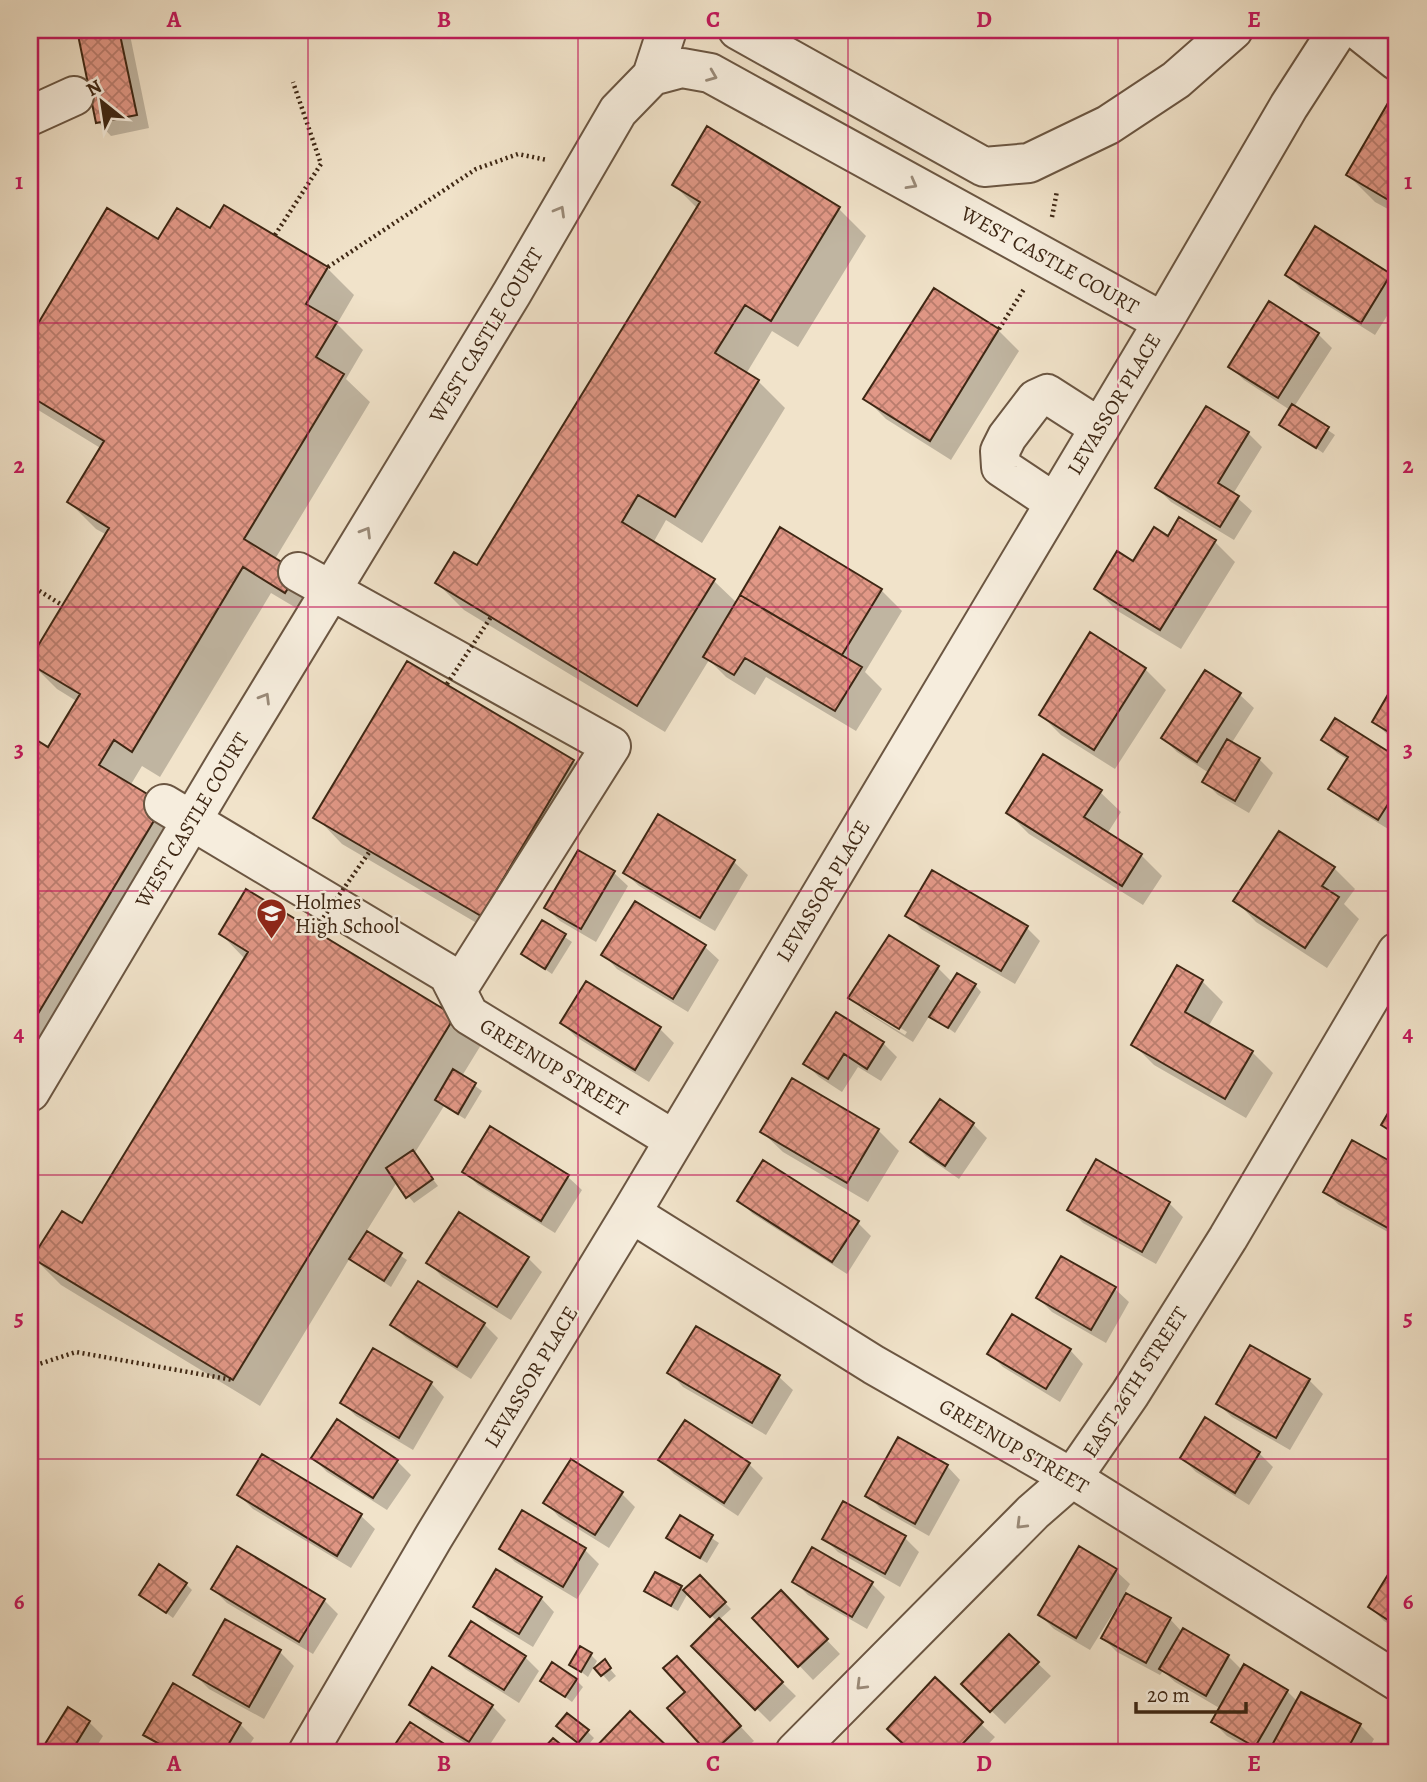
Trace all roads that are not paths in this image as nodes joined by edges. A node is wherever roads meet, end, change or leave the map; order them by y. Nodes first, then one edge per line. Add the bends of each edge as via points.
1 (667, 30) edge
2 (738, 30) edge
3 (1233, 30) edge
4 (1338, 30) edge
5 (1358, 30) edge
6 (1397, 61) edge
7 (652, 76) junction
8 (74, 96) dead end
9 (30, 116) edge
10 (1163, 322) junction
11 (1100, 428) junction
12 (1055, 503) junction
13 (298, 572) dead end
14 (331, 590) junction
15 (178, 812) junction
16 (1397, 952) edge
17 (463, 1003) junction
18 (30, 1093) edge
19 (674, 1140) junction
20 (631, 1213) junction
21 (1072, 1478) junction
22 (1397, 1681) edge
23 (308, 1752) edge
24 (795, 1752) edge

1 - 7 street
2 - 3 street via 984,167 1029,163 1108,125 1176,80
4 - 10 street, LEVASSOR PLACE
5 - 6 street
7 -> 10 street, WEST CASTLE COURT via 682,68 710,73
14 -> 7 street, WEST CASTLE COURT via 618,111
8 - 9 street
10 - 11 street, LEVASSOR PLACE
11 - 12 street, LEVASSOR PLACE
11 - 12 street via 1046,394 1036,399 1007,437 1000,451 1001,467
12 - 19 street, LEVASSOR PLACE
13 - 14 street
15 -> 14 street, WEST CASTLE COURT
14 - 17 street via 611,746
15 - 17 street, GREENUP STREET via 448,974
15 - 18 street, WEST CASTLE COURT
16 - 21 street, EAST 26TH STREET via 1228,1238
17 - 19 street, GREENUP STREET
19 - 20 street, LEVASSOR PLACE
20 - 21 street, GREENUP STREET via 874,1365
20 - 23 street, LEVASSOR PLACE
21 - 22 street, GREENUP STREET
21 -> 24 street, EAST 26TH STREET

